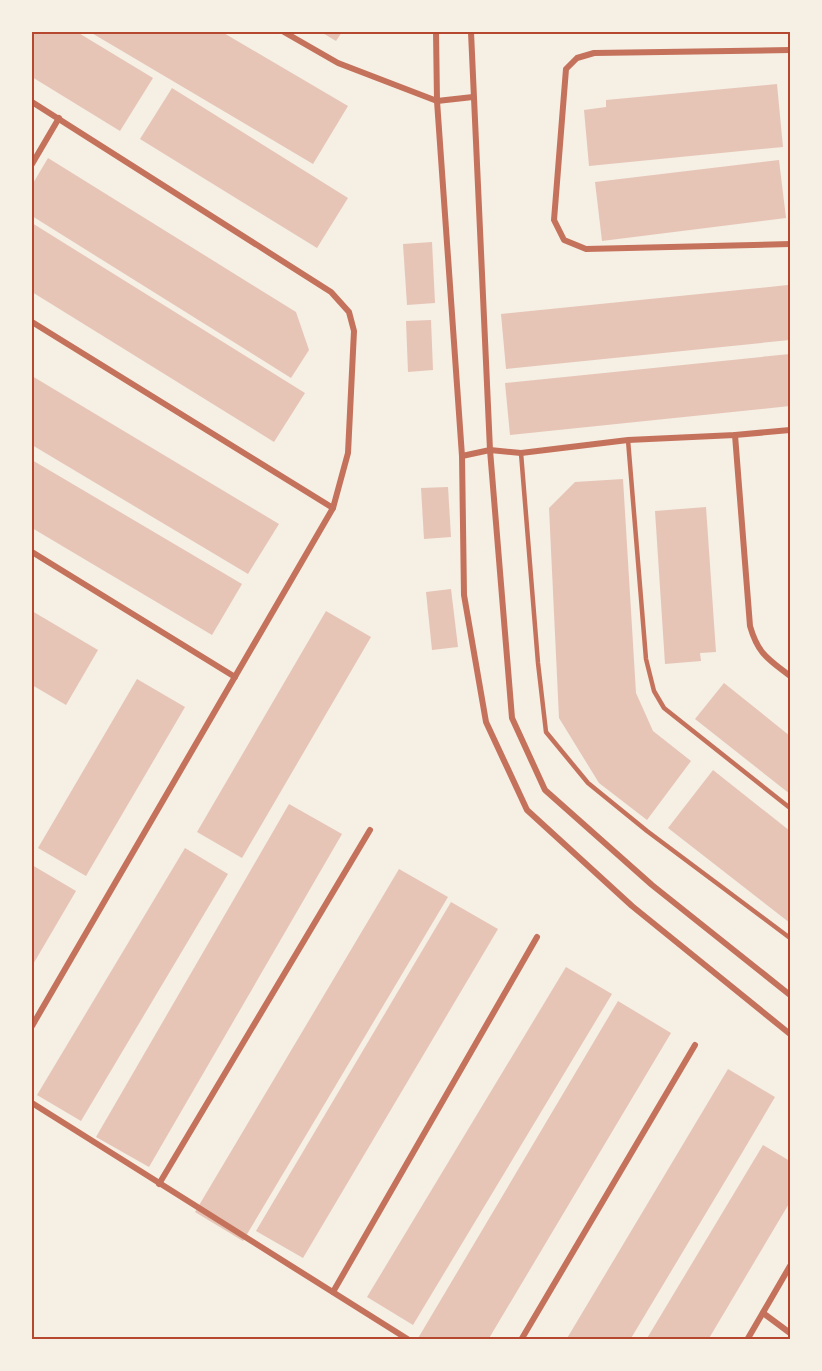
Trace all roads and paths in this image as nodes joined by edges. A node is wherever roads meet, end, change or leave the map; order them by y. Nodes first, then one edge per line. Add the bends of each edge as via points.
1 (284, 32) edge
2 (436, 32) edge
3 (471, 32) edge
4 (790, 50) edge
5 (473, 97) junction
6 (436, 101) junction
7 (32, 102) edge
8 (59, 118) junction
9 (32, 164) edge
10 (790, 244) edge
11 (32, 322) edge
12 (790, 430) edge
13 (735, 435) junction
14 (628, 440) junction
15 (490, 450) junction
16 (521, 453) junction
17 (462, 456) junction
18 (333, 508) junction
19 (32, 552) edge
20 (790, 676) edge
21 (235, 677) junction
22 (790, 808) edge
23 (370, 830) dead end
24 (537, 937) dead end
25 (790, 939) edge
26 (790, 995) edge
27 (32, 1026) edge
28 (790, 1034) edge
29 (695, 1045) dead end
30 (32, 1103) edge
31 (159, 1184) junction
32 (790, 1266) edge
33 (333, 1292) junction
34 (763, 1313) junction
35 (790, 1333) edge
36 (409, 1340) edge
37 (521, 1340) edge
38 (747, 1340) edge

1 - 6 street via 338,63
2 - 6 street
3 - 5 street
4 - 10 street via 594,53 577,58 566,69 554,220 564,240 586,249
5 - 6 street
5 - 15 street
6 - 17 street
7 - 8 street
8 - 9 street
8 - 18 street via 331,292 349,312 354,332 348,453
11 - 18 street
12 - 13 street
13 - 14 street
13 - 20 street via 750,626 755,645
14 - 16 street
14 - 22 lane via 646,659 654,691 664,708
15 - 16 street
15 - 17 street
15 - 26 street via 512,718 545,790 652,885
16 - 25 lane via 546,732 588,783
17 - 28 street via 464,595 486,722 527,810 632,906
18 - 21 street
19 - 21 street
21 - 27 street
23 - 31 street
24 - 33 street
29 - 37 street
30 - 31 street
31 - 33 street
32 - 34 street
33 - 36 street
34 - 35 street
34 - 38 street

